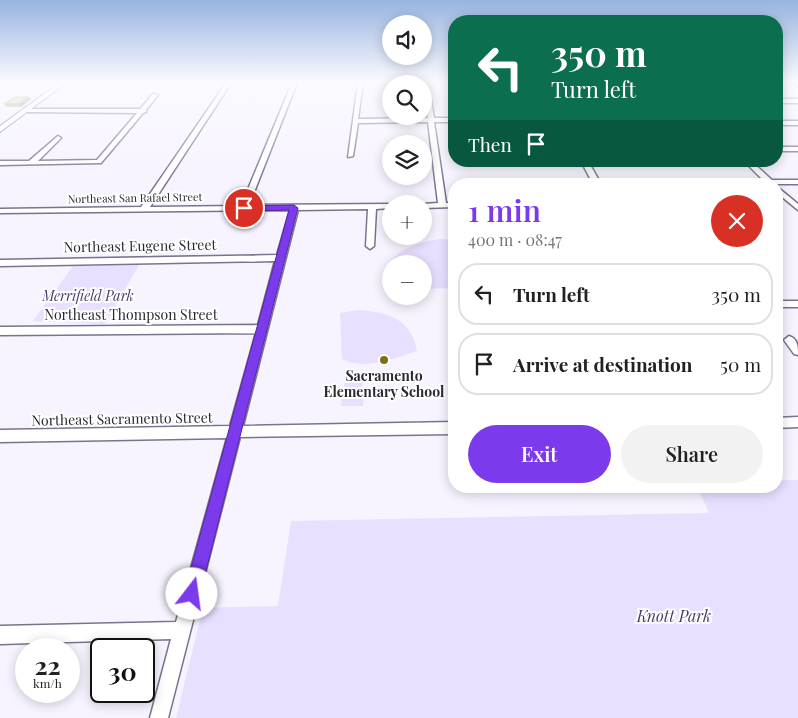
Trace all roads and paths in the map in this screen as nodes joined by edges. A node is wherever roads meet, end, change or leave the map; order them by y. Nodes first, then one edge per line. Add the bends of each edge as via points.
1 (18, 117) edge
2 (139, 117) edge
3 (206, 117) edge
4 (281, 117) edge
5 (356, 117) edge
6 (432, 120) edge
7 (448, 120) edge
8 (355, 121) junction
9 (382, 121) edge
10 (783, 123) edge
11 (798, 123) edge
12 (431, 125) edge
13 (0, 130) edge
14 (58, 138) dead end
15 (783, 149) edge
16 (798, 149) edge
17 (350, 156) dead end
18 (0, 162) edge
19 (32, 162) junction
20 (587, 167) edge
21 (754, 167) edge
22 (594, 178) edge
23 (766, 178) edge
24 (798, 182) edge
25 (783, 183) edge
26 (783, 194) edge
27 (783, 201) edge
28 (790, 201) junction
29 (382, 206) edge
30 (432, 206) edge
31 (442, 206) junction
32 (448, 206) edge
33 (372, 207) junction
34 (244, 208) junction
35 (294, 208) junction
36 (798, 208) edge
37 (144, 210) junction
38 (0, 211) edge
39 (370, 246) dead end
40 (281, 258) junction
41 (0, 263) edge
42 (783, 304) edge
43 (798, 304) edge
44 (262, 329) junction
45 (0, 331) edge
46 (789, 340) dead end
47 (798, 350) edge
48 (798, 422) edge
49 (783, 423) edge
50 (448, 428) edge
51 (235, 431) junction
52 (0, 436) edge
53 (182, 630) junction
54 (0, 635) edge
55 (159, 718) edge

1 - 13 main road
2 - 19 street via 99,162
3 - 37 street
4 - 34 street
5 - 8 street
6 - 7 street
8 - 9 street
8 - 17 street
10 - 11 street
12 - 31 street
14 - 19 street
15 - 16 street
18 - 19 street
20 - 22 street
21 - 23 street
24 - 25 street
26 - 28 street
27 - 28 street
28 - 36 street
29 - 33 street, Northeast San Rafael Street
30 - 31 street
31 - 32 street
33 - 35 street, Northeast San Rafael Street
33 - 39 street
34 - 35 street, Northeast San Rafael Street
34 - 37 street, Northeast San Rafael Street
35 - 40 street
37 - 38 street, Northeast San Rafael Street
40 - 41 street, Northeast Eugene Street
40 - 44 street
42 - 43 street
44 - 45 street, Northeast Thompson Street
44 - 51 street
46 - 47 street
48 - 49 street
50 - 51 street, Northeast Sacramento Street
51 - 52 street, Northeast Sacramento Street
51 - 53 street
53 - 54 street
53 - 55 street

